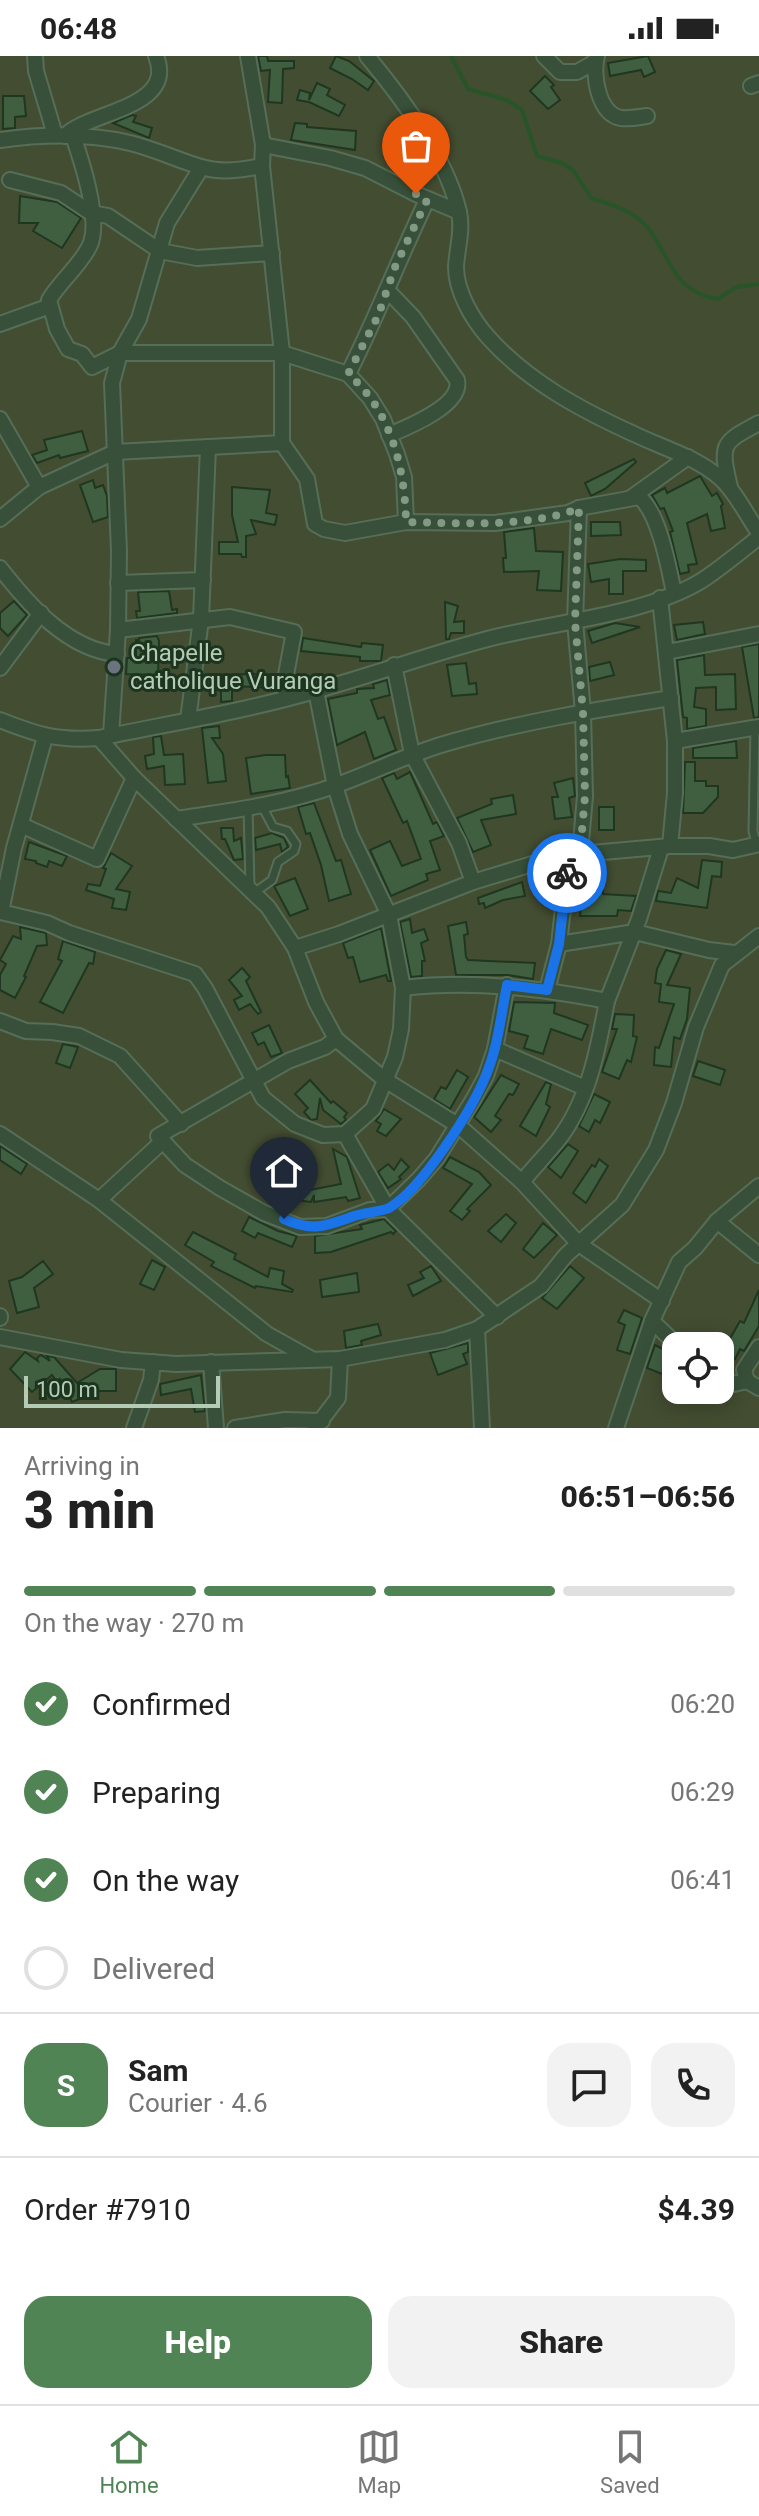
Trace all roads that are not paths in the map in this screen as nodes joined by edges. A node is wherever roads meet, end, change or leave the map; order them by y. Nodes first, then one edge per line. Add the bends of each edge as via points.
1 (35, 56) edge
2 (156, 56) edge
3 (248, 56) edge
4 (367, 56) edge
5 (544, 56) edge
6 (596, 59) edge
7 (647, 116) dead end
8 (64, 136) junction
9 (0, 140) edge
10 (263, 145) junction
11 (262, 166) junction
12 (201, 168) junction
13 (10, 180) dead end
14 (427, 200) junction
15 (459, 212) junction
16 (91, 213) junction
17 (160, 251) junction
18 (272, 253) junction
19 (387, 290) junction
20 (50, 306) junction
21 (0, 324) edge
22 (120, 353) junction
23 (282, 353) junction
24 (348, 374) junction
25 (0, 419) edge
26 (759, 423) edge
27 (389, 435) junction
28 (282, 443) junction
29 (208, 447) junction
30 (115, 452) junction
31 (688, 457) junction
32 (39, 487) junction
33 (730, 491) junction
34 (632, 497) junction
35 (579, 508) junction
36 (0, 519) edge
37 (406, 522) junction
38 (759, 535) edge
39 (0, 568) edge
40 (203, 580) junction
41 (118, 583) junction
42 (667, 595) junction
43 (41, 613) junction
44 (201, 619) junction
45 (575, 622) junction
46 (118, 630) junction
47 (759, 634) edge
48 (667, 652) junction
49 (117, 654) junction
50 (394, 665) junction
51 (0, 668) edge
52 (316, 691) junction
53 (286, 698) junction
54 (671, 698) junction
55 (583, 712) junction
56 (0, 720) edge
57 (188, 720) junction
58 (757, 727) edge
59 (45, 737) junction
60 (105, 737) junction
61 (675, 741) junction
62 (412, 754) junction
63 (134, 778) junction
64 (335, 786) junction
65 (255, 807) junction
66 (176, 819) junction
67 (21, 825) junction
68 (757, 844) edge
69 (7, 846) edge
70 (666, 847) junction
71 (580, 854) junction
72 (563, 857) junction
73 (473, 882) junction
74 (252, 892) junction
75 (0, 913) edge
76 (389, 915) junction
77 (635, 932) junction
78 (759, 936) edge
79 (559, 944) junction
80 (295, 948) junction
81 (734, 953) junction
82 (507, 985) junction
83 (403, 988) junction
84 (547, 990) junction
85 (607, 1001) junction
86 (0, 1021) edge
87 (336, 1039) junction
88 (495, 1049) junction
89 (385, 1080) junction
90 (253, 1083) junction
91 (585, 1088) junction
92 (181, 1124) junction
93 (459, 1126) junction
94 (0, 1134) edge
95 (345, 1134) junction
96 (163, 1141) junction
97 (522, 1182) junction
98 (759, 1186) edge
99 (99, 1200) junction
100 (388, 1209) junction
101 (717, 1221) junction
102 (579, 1244) junction
103 (759, 1255) edge
104 (662, 1301) junction
105 (497, 1317) junction
106 (652, 1321) junction
107 (477, 1329) junction
108 (663, 1332) edge
109 (0, 1337) edge
110 (759, 1347) edge
111 (312, 1359) junction
112 (340, 1359) junction
113 (153, 1362) junction
114 (211, 1362) junction
115 (753, 1384) edge
116 (318, 1424) edge
117 (134, 1428) edge
118 (216, 1428) edge
119 (235, 1428) edge
120 (482, 1428) edge
121 (616, 1428) edge

1 - 8 street via 36,71
2 - 8 street via 159,73 142,98
3 - 10 street
4 - 15 street via 410,110
5 - 6 street via 560,72 577,72
6 - 7 street via 598,89 606,108 620,118
8 - 9 street
8 - 12 street via 132,143
8 - 16 street via 85,173
10 - 11 street
10 - 14 street via 365,168
11 - 12 street via 241,171
11 - 18 street
12 - 17 street via 167,223
13 - 16 street via 61,193
14 - 15 street
14 - 19 street
15 - 31 street via 457,282 486,335 523,371 565,399
16 - 17 street via 108,216
16 - 20 street via 90,245 55,289
17 - 18 street via 197,258
17 - 22 street via 139,319
18 - 23 street
19 - 24 street
19 - 27 street via 422,329 458,387 449,402
20 - 21 street
20 - 22 street via 68,349 82,354 92,367
22 - 23 street
22 - 30 street via 112,383
23 - 24 street
23 - 28 street
24 - 27 street via 370,398
25 - 32 street
26 - 33 street via 725,447
27 - 37 street via 404,477
28 - 29 street
28 - 37 street via 307,479 315,524 345,533
29 - 30 street
29 - 40 street
30 - 32 street
30 - 41 street
31 - 33 street
31 - 34 street
32 - 36 street
33 - 38 street
34 - 35 street
34 - 42 street via 648,507 662,545
35 - 37 street via 495,523
35 - 45 street
38 - 42 street via 700,582
39 - 43 street
40 - 41 street
40 - 44 street
41 - 46 street
42 - 45 street
42 - 48 street
43 - 49 street via 89,649
43 - 51 street
44 - 46 street
44 - 53 street via 230,617 294,632
44 - 57 street
45 - 50 street via 511,632
45 - 55 street
46 - 49 street
47 - 48 street
48 - 54 street
49 - 60 street
50 - 52 street
50 - 62 street
52 - 53 street
52 - 64 street
53 - 57 street
54 - 55 street
54 - 61 street
55 - 62 street
55 - 71 street
56 - 59 street
57 - 60 street
58 - 61 street
58 - 68 lane
59 - 60 street
59 - 67 street
60 - 63 street
61 - 70 street via 675,793
62 - 64 street
62 - 73 street via 459,843
63 - 66 street
63 - 67 street via 97,859
64 - 65 street
64 - 76 street via 350,834
65 - 66 street
65 - 74 lane
65 - 74 lane via 296,844 278,862 272,880
66 - 74 street
67 - 69 street
68 - 70 street via 733,850
69 - 75 street
70 - 71 street
70 - 77 street
71 - 72 street
72 - 73 street
72 - 79 street via 567,873
73 - 76 street
74 - 80 street
75 - 90 street via 47,923 195,974
76 - 80 street
76 - 83 street
77 - 79 street
77 - 81 street
77 - 85 street
78 - 81 street
79 - 84 street
80 - 87 street
81 - 102 street via 711,988 656,1150 622,1205
82 - 83 street
82 - 84 street
82 - 88 street
83 - 89 street via 401,1029
84 - 85 street
85 - 91 street via 599,1053
86 - 92 street via 26,1031 79,1036 120,1056
87 - 89 street
87 - 90 street
88 - 91 street
88 - 93 street
89 - 93 street
89 - 95 street via 373,1109
90 - 92 street
90 - 95 street via 295,1124 323,1135
91 - 97 street via 559,1139
92 - 96 street via 158,1136
93 - 97 street
93 - 100 street via 419,1179
94 - 99 street
95 - 100 street
96 - 99 street
96 - 100 street via 185,1165 239,1200 300,1227 327,1226
97 - 102 street
98 - 101 street
99 - 111 street via 267,1334
100 - 105 street
101 - 103 street
101 - 104 street via 679,1262
102 - 104 street
102 - 105 street via 541,1286
104 - 106 street
105 - 107 street
106 - 108 street
106 - 121 street
107 - 112 street
107 - 120 street
109 - 113 street
110 - 115 street via 745,1365
111 - 112 street
111 - 114 street
112 - 116 street via 338,1398
113 - 114 street
113 - 117 street
114 - 118 street
116 - 119 street via 260,1422

